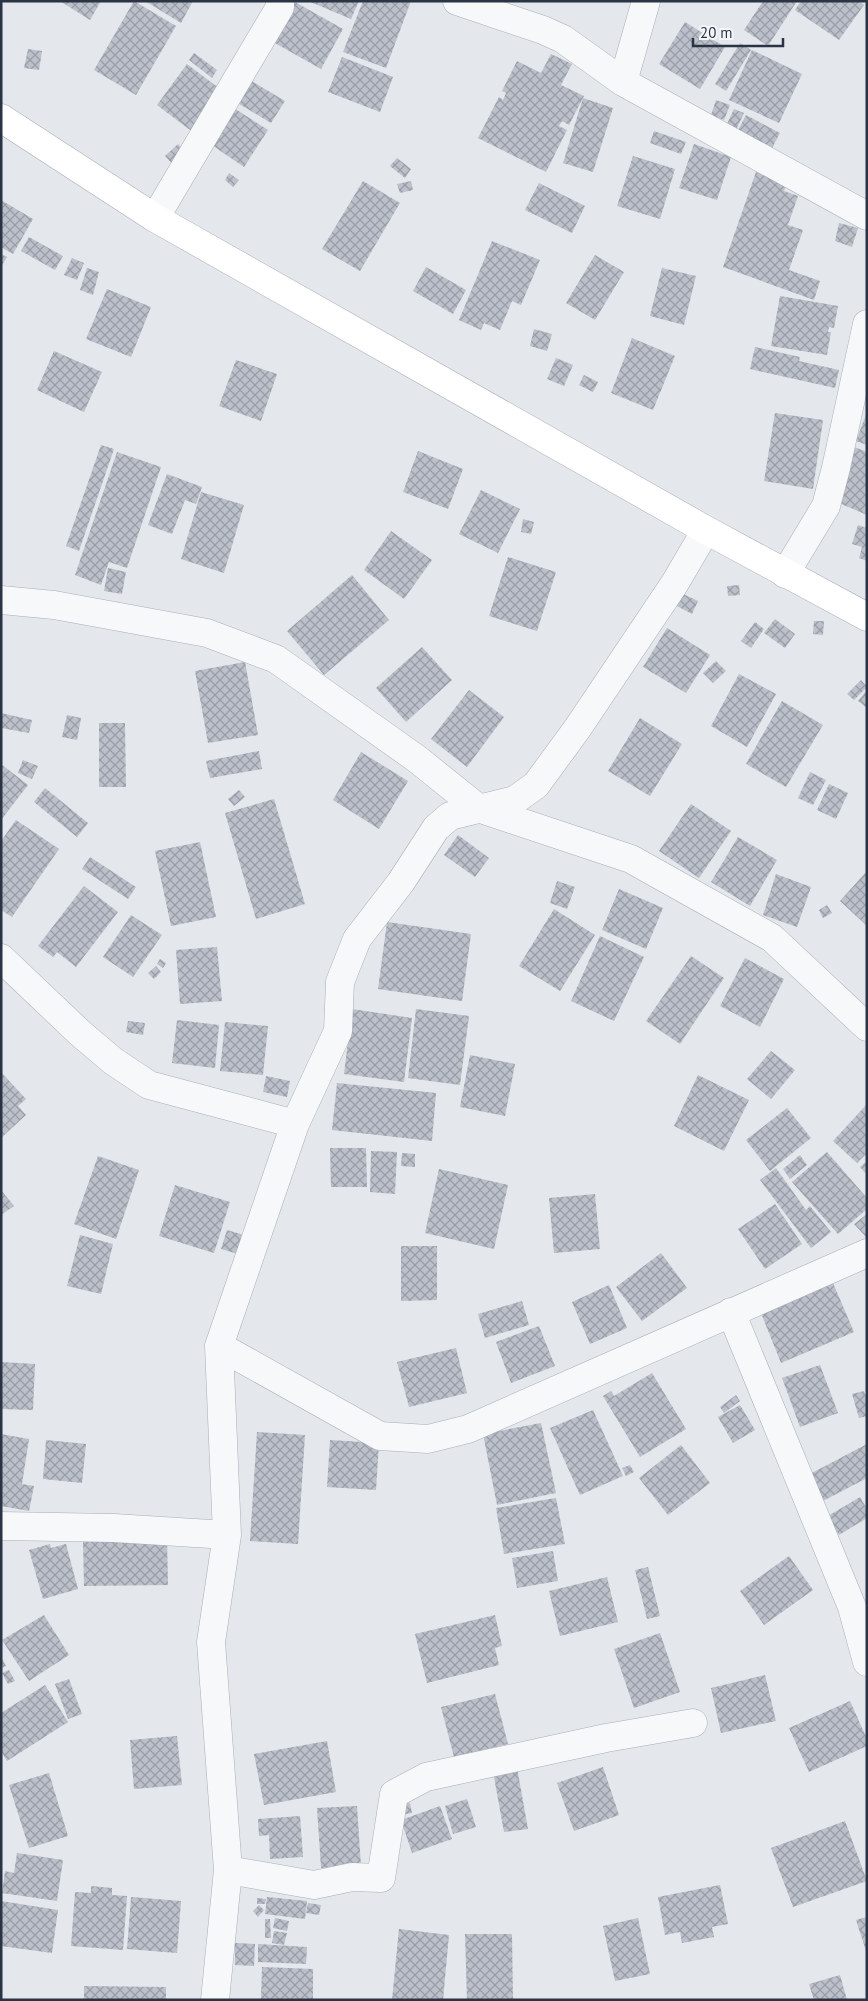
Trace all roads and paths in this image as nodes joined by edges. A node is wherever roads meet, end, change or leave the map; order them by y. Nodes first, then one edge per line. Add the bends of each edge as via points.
1 (280, 1) edge
2 (457, 1) edge
3 (646, 1) edge
4 (623, 82) junction
5 (1, 118) edge
6 (867, 216) edge
7 (155, 218) junction
8 (867, 324) edge
9 (706, 530) junction
10 (785, 574) junction
11 (1, 600) edge
12 (867, 617) edge
13 (478, 808) junction
14 (1, 958) edge
15 (867, 1027) edge
16 (295, 1124) junction
17 (867, 1253) edge
18 (730, 1312) junction
19 (219, 1346) junction
20 (1, 1526) edge
21 (227, 1535) junction
22 (867, 1662) edge
23 (693, 1723) dead end
24 (228, 1870) junction
25 (215, 2000) edge

1 - 7 street via 280,7
2 - 4 street via 563,39
3 - 4 street
4 - 6 street
5 - 7 main road
7 - 9 main road
8 - 10 street via 826,506
9 - 10 main road
9 - 13 street via 675,584 536,784 515,800
10 - 12 main road
11 - 13 street via 54,605 207,633 276,659 417,758
13 - 15 street via 631,859 772,938
13 - 16 street via 450,816 436,828 401,882 357,939 340,982 338,1031
14 - 16 street via 80,1033 113,1061 149,1084
16 - 19 street
17 - 18 street
18 - 19 street via 468,1429 428,1438 380,1436
18 - 22 street via 852,1607
19 - 21 street
20 - 21 street
21 - 24 street via 211,1642
23 - 24 street via 606,1738 426,1777 394,1794 381,1878 352,1877 314,1884
24 - 25 street

